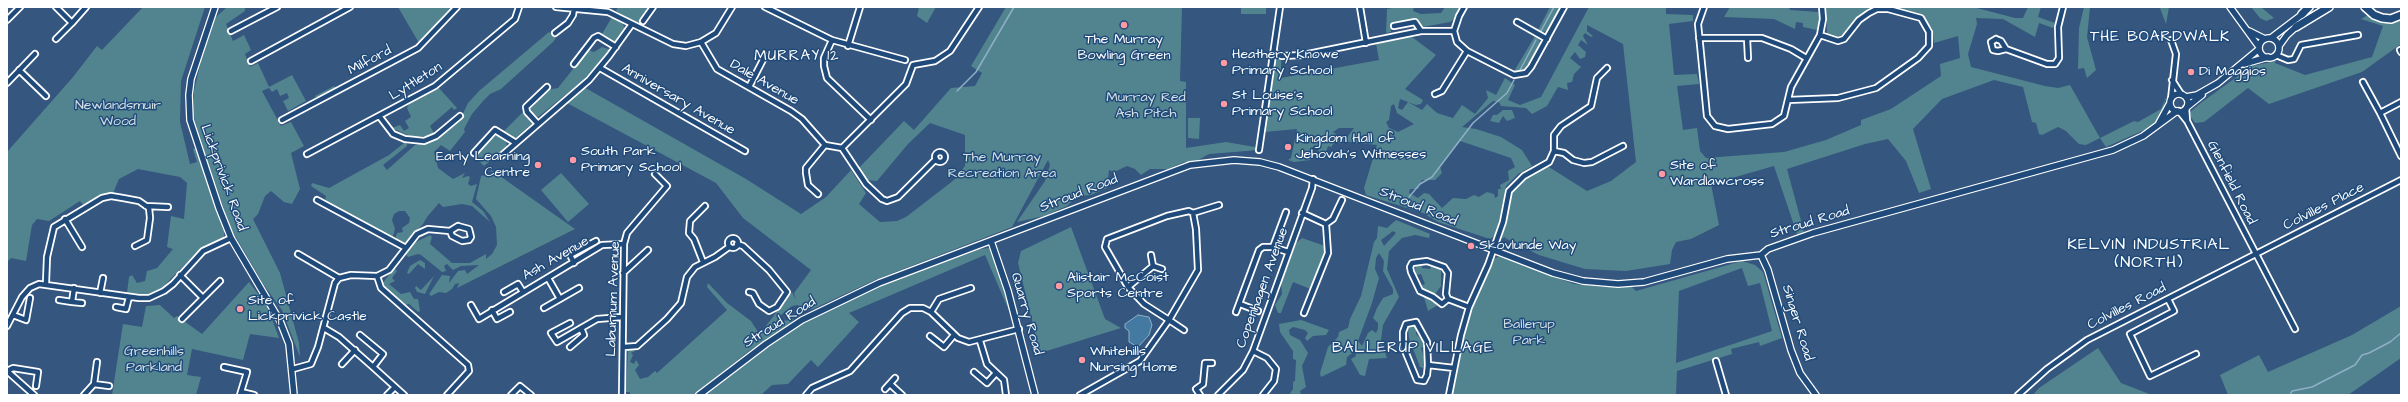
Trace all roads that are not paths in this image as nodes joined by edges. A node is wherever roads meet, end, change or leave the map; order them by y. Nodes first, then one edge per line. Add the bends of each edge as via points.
1 (20, 7) edge
2 (56, 7) edge
3 (86, 7) edge
4 (215, 7) edge
5 (277, 7) edge
6 (350, 7) edge
7 (457, 7) edge
8 (519, 7) edge
9 (556, 7) edge
10 (653, 7) edge
11 (732, 7) edge
12 (765, 7) edge
13 (860, 7) edge
14 (979, 7) edge
15 (1280, 7) edge
16 (1360, 7) edge
17 (1464, 7) edge
18 (1564, 7) edge
19 (1704, 7) edge
20 (1822, 7) edge
21 (2063, 7) edge
22 (2230, 7) edge
23 (2310, 7) edge
24 (2325, 7) edge
25 (2329, 7) edge
26 (2365, 7) edge
27 (574, 8) junction
28 (585, 8) edge
29 (7, 11) edge
30 (2302, 14) joint
31 (12, 15) junction
32 (2401, 15) edge
33 (7, 20) edge
34 (643, 21) dead end
35 (1517, 22) dead end
36 (72, 23) junction
37 (632, 24) junction
38 (1394, 26) dead end
39 (2296, 27) junction
40 (2248, 29) junction
41 (231, 31) dead end
42 (1421, 31) junction
43 (1454, 31) junction
44 (555, 34) dead end
45 (1820, 35) junction
46 (2358, 35) dead end
47 (1699, 38) junction
48 (1747, 38) junction
49 (2268, 38) junction
50 (56, 39) dead end
51 (1547, 39) junction
52 (832, 40) junction
53 (2171, 40) dead end
54 (701, 42) junction
55 (1366, 43) junction
56 (848, 46) junction
57 (616, 47) junction
58 (2259, 48) junction
59 (2006, 49) dead end
60 (1467, 51) junction
61 (2278, 51) junction
62 (1273, 53) junction
63 (35, 54) dead end
64 (765, 56) dead end
65 (2268, 57) junction
66 (1748, 58) dead end
67 (1806, 58) junction
68 (905, 60) dead end
69 (252, 61) dead end
70 (574, 64) dead end
71 (2240, 66) junction
72 (600, 68) junction
73 (1607, 68) dead end
74 (19, 70) junction
75 (2172, 80) junction
76 (7, 82) edge
77 (2363, 82) dead end
78 (547, 87) dead end
79 (749, 87) junction
80 (2210, 88) junction
81 (1436, 94) dead end
82 (46, 96) dead end
83 (2183, 96) junction
84 (1788, 100) junction
85 (2170, 101) junction
86 (2401, 102) edge
87 (2186, 107) junction
88 (2178, 111) junction
89 (2380, 113) junction
90 (460, 116) dead end
91 (380, 117) junction
92 (282, 120) dead end
93 (871, 120) junction
94 (2187, 122) junction
95 (538, 124) junction
96 (2156, 128) junction
97 (516, 143) junction
98 (825, 145) junction
99 (1623, 146) dead end
100 (842, 148) junction
101 (1259, 150) dead end
102 (745, 151) dead end
103 (1554, 151) junction
104 (474, 152) dead end
105 (307, 154) dead end
106 (2401, 156) edge
107 (500, 157) dead end
108 (936, 159) dead end
109 (655, 174) dead end
110 (1313, 179) junction
111 (2401, 180) edge
112 (818, 194) dead end
113 (317, 200) dead end
114 (1342, 200) dead end
115 (1219, 205) dead end
116 (146, 206) junction
117 (705, 206) dead end
118 (168, 207) dead end
119 (1286, 212) dead end
120 (1193, 213) junction
121 (1302, 213) junction
122 (65, 219) junction
123 (1326, 224) junction
124 (450, 231) junction
125 (231, 238) junction
126 (990, 240) junction
127 (596, 241) dead end
128 (624, 244) junction
129 (738, 244) junction
130 (135, 246) dead end
131 (82, 247) dead end
132 (729, 247) junction
133 (406, 248) junction
134 (1273, 248) junction
135 (648, 250) dead end
136 (1493, 250) junction
137 (1288, 252) junction
138 (298, 254) dead end
139 (2256, 254) junction
140 (1151, 255) dead end
141 (1761, 255) junction
142 (703, 262) junction
143 (574, 263) junction
144 (1153, 266) junction
145 (1162, 269) dead end
146 (623, 273) junction
147 (180, 275) junction
148 (377, 276) junction
149 (103, 278) dead end
150 (339, 278) junction
151 (548, 278) junction
152 (220, 281) dead end
153 (46, 283) junction
154 (1128, 287) junction
155 (74, 288) junction
156 (579, 288) dead end
157 (754, 288) dead end
158 (971, 288) dead end
159 (504, 292) dead end
160 (523, 292) junction
161 (100, 293) junction
162 (129, 297) junction
163 (30, 298) dead end
164 (203, 298) junction
165 (560, 299) junction
166 (1448, 299) junction
167 (2168, 299) junction
168 (59, 300) dead end
169 (72, 302) junction
170 (82, 303) dead end
171 (1240, 304) junction
172 (471, 305) dead end
173 (116, 307) dead end
174 (544, 308) dead end
175 (1469, 308) junction
176 (492, 310) junction
177 (1258, 311) dead end
178 (510, 312) dead end
179 (931, 312) junction
180 (1236, 312) dead end
181 (1304, 313) dead end
182 (13, 315) junction
183 (622, 317) junction
184 (182, 319) dead end
185 (1169, 320) junction
186 (570, 323) dead end
187 (7, 326) edge
188 (324, 328) junction
189 (581, 328) junction
190 (1019, 330) junction
191 (1184, 330) dead end
192 (2295, 330) dead end
193 (360, 335) dead end
194 (954, 335) junction
195 (930, 336) dead end
196 (980, 341) junction
197 (570, 347) dead end
198 (624, 347) junction
199 (355, 350) junction
200 (1252, 351) junction
201 (2196, 354) dead end
202 (1716, 361) dead end
203 (97, 362) dead end
204 (1212, 363) dead end
205 (342, 364) dead end
206 (1428, 365) junction
207 (224, 367) dead end
208 (373, 367) junction
209 (1454, 368) junction
210 (293, 369) junction
211 (974, 372) dead end
212 (996, 373) junction
213 (895, 378) dead end
214 (94, 384) junction
215 (890, 384) junction
216 (36, 386) dead end
217 (109, 386) dead end
218 (395, 387) junction
219 (885, 389) dead end
220 (240, 394) edge
221 (34, 395) edge
222 (84, 395) edge
223 (254, 395) edge
224 (294, 395) edge
225 (387, 395) edge
226 (404, 395) edge
227 (447, 395) edge
228 (511, 395) edge
229 (531, 395) edge
230 (622, 395) edge
231 (699, 395) edge
232 (806, 395) edge
233 (902, 395) edge
234 (1006, 395) edge
235 (1035, 395) edge
236 (1080, 395) edge
237 (1200, 395) edge
238 (1218, 395) edge
239 (1263, 395) edge
240 (1449, 395) edge
241 (1726, 395) edge
242 (1816, 395) edge
243 (2018, 395) edge

1 - 31 street
2 - 36 street
3 - 36 street
4 - 125 street, Lickprivick Road via 195,63 189,108 194,139
5 - 41 street
6 - 69 street
7 - 92 street, Milford via 418,48
8 - 91 street, Lyttleton via 515,19 435,86
9 - 27 street
10 - 34 street
11 - 54 street via 716,32
12 - 52 street
13 - 56 street
14 - 93 street via 950,51 935,61 913,65 906,84
15 - 62 street
16 - 55 street
17 - 43 street
18 - 51 street
19 - 47 street via 1698,24
20 - 45 street via 1824,19
21 - 59 street via 2058,27 2059,58 2055,64 2047,64
22 - 40 street
23 - 30 main road
24 - 39 street
25 - 39 main road
26 - 32 main road via 2382,18 2391,19
27 - 28 street
27 - 44 street via 568,23
28 - 37 street via 608,12
29 - 31 street
30 - 49 street
31 - 33 street
35 - 51 street
36 - 50 street
37 - 54 street via 673,44 686,46
37 - 57 street
38 - 42 street via 1415,22
39 - 61 street
40 - 49 street
40 - 58 street
42 - 43 street
42 - 55 street
43 - 60 street via 1457,42
45 - 67 street
45 - 84 street via 1838,41 1869,13 1888,8 1921,18 1929,32 1929,46 1918,58 1876,88 1838,98
46 - 61 street via 2301,45 2294,59 2288,60
47 - 48 street
47 - 84 street via 1707,116 1715,126 1734,129 1772,124 1784,116
48 - 66 street
48 - 67 street via 1769,39 1791,48
49 - 58 street
49 - 61 street via 2276,41
51 - 60 street via 1531,67 1526,73 1518,75 1510,74
52 - 56 street
52 - 93 street via 824,58 827,78
53 - 75 street via 2176,54
54 - 79 street, Dale Avenue via 715,67
55 - 62 street via 1303,55 1282,56
56 - 68 street
57 - 70 street via 598,36
57 - 72 street
58 - 65 street via 2262,55
58 - 71 street
60 - 81 street via 1442,91
61 - 65 street
62 - 101 street
63 - 74 street
64 - 79 street
65 - 71 street
67 - 84 street
71 - 80 street
72 - 95 street
72 - 102 street, Anniversary Avenue
73 - 103 street via 1597,78 1591,106 1561,126 1554,136
74 - 76 street
74 - 82 street
75 - 83 street
75 - 85 street
77 - 89 street
78 - 95 street via 526,107 526,112
79 - 98 street, Dale Avenue via 792,111
80 - 83 street via 2197,95
80 - 87 street
83 - 85 street via 2175,95
83 - 87 street
85 - 88 street via 2172,108
85 - 96 street
86 - 89 street
87 - 88 street
87 - 94 street, Glenfield Road
88 - 94 street, Glenfield Road
88 - 96 street, Stroud Road
89 - 106 street
90 - 91 street via 436,136 424,141 405,139 393,134
91 - 105 street, Lyttleton
93 - 100 street
94 - 139 street, Glenfield Road
95 - 97 street
96 - 141 street, Stroud Road via 2113,150 1813,233 1768,249
97 - 104 street via 495,130
97 - 107 street
98 - 100 street
98 - 112 street via 806,168 808,185
99 - 103 street via 1592,162 1584,163
100 - 108 street via 859,176 882,199 892,200
103 - 136 street via 1545,165 1524,176 1509,191 1503,222
109 - 128 street, Laburnum Avenue via 667,186 627,233
110 - 121 street, Copenhagen Avenue
110 - 126 street, Stroud Road via 1260,162 1234,160 1190,166
110 - 136 street, Stroud Road
111 - 139 street, Colvilles Place
113 - 133 street
114 - 123 street via 1333,219
115 - 120 street
116 - 118 street
116 - 122 street via 139,201 111,196 102,198
116 - 130 street via 150,211 147,240
117 - 142 street via 690,221 689,233
119 - 134 street
120 - 154 street via 1186,211 1167,216 1107,239 1105,247
120 - 185 street via 1198,270
121 - 123 street
121 - 137 street, Copenhagen Avenue
122 - 131 street
122 - 153 street via 54,227 50,239 45,270
123 - 181 street via 1328,253
124 - 124 street via 455,239 462,241 471,237 469,229 463,227 458,226
124 - 133 street via 428,228 417,234
125 - 147 street via 203,251
125 - 210 street, Lickprivick Road via 280,321 289,344
126 - 190 street, Quarry Road
126 - 231 street, Stroud Road via 879,283 808,317 766,344
127 - 143 street via 570,255
128 - 143 street, Ash Avenue via 602,246
128 - 146 street, Laburnum Avenue
129 - 132 street via 735,248
129 - 132 street via 736,240 731,239 728,242
129 - 157 street via 769,270 787,292 777,307 769,311 759,304 751,293
132 - 142 street
133 - 148 street via 389,270
134 - 137 street
134 - 171 street via 1263,247 1259,250
135 - 146 street
136 - 141 street, Stroud Road via 1583,281 1618,284 1644,282 1727,259
136 - 175 street
137 - 200 street, Copenhagen Avenue
138 - 150 street
139 - 167 street, Colvilles Road
139 - 192 street, Glenfield Road
140 - 144 street
141 - 242 street, Singer Road via 1800,373
142 - 198 street via 687,277 681,303 675,311 637,346
143 - 151 street, Ash Avenue
144 - 145 street
144 - 154 street
146 - 183 street, Laburnum Avenue
147 - 162 street via 173,284 156,296
147 - 164 street
148 - 150 street via 351,275
148 - 227 street via 381,288 468,365 469,371
149 - 161 street
150 - 188 street via 335,283
151 - 160 street, Ash Avenue
151 - 165 street
152 - 164 street
153 - 155 street
153 - 182 street via 30,288
154 - 185 street via 1144,304
155 - 161 street
155 - 169 street
156 - 165 street
158 - 179 street via 939,299
159 - 160 street, Ash Avenue via 518,284
160 - 176 street, Ash Avenue
161 - 162 street
162 - 173 street via 126,309
163 - 182 street via 26,320
164 - 184 street
165 - 174 street
166 - 166 street via 1442,304 1420,291 1411,272 1412,263 1427,261 1444,267 1448,273
166 - 175 street
167 - 201 street via 2174,311 2130,334 2150,376
167 - 243 street, Colvilles Road via 2087,340 2047,369
168 - 169 street
169 - 170 street
171 - 177 street
171 - 180 street
172 - 176 street, Ash Avenue via 476,320
175 - 209 street
176 - 178 street via 497,319
179 - 194 street
179 - 232 street via 923,308 910,308 902,313 850,371 812,388
182 - 187 street
183 - 189 street via 597,319
183 - 198 street, Laburnum Avenue
185 - 191 street
185 - 236 street via 1140,361
186 - 189 street via 552,333 557,342
188 - 199 street
188 - 210 street via 311,364
189 - 197 street via 584,335
190 - 196 street
190 - 235 street, Quarry Road
193 - 208 street via 383,354
194 - 195 street via 944,347
194 - 196 street via 969,342
196 - 212 street via 987,364
198 - 230 street, Laburnum Avenue
199 - 205 street
199 - 208 street
200 - 238 street, Copenhagen Avenue via 1243,370
200 - 239 street via 1267,358 1276,369 1274,381
202 - 241 street
203 - 214 street
204 - 237 street via 1205,363 1202,384 1196,389
206 - 206 street via 1427,342 1420,327 1416,322 1406,324 1403,332 1404,346 1417,380 1424,381
206 - 209 street
207 - 220 street via 247,369
208 - 218 street
209 - 240 street
210 - 224 street, Lickprivick Road
211 - 212 street via 987,383
212 - 234 street via 1004,380
213 - 215 street
214 - 217 street
214 - 222 street
215 - 219 street
215 - 233 street
216 - 221 street via 38,372 13,368 7,371
218 - 225 street
218 - 226 street
220 - 223 street
228 - 229 street via 520,386

